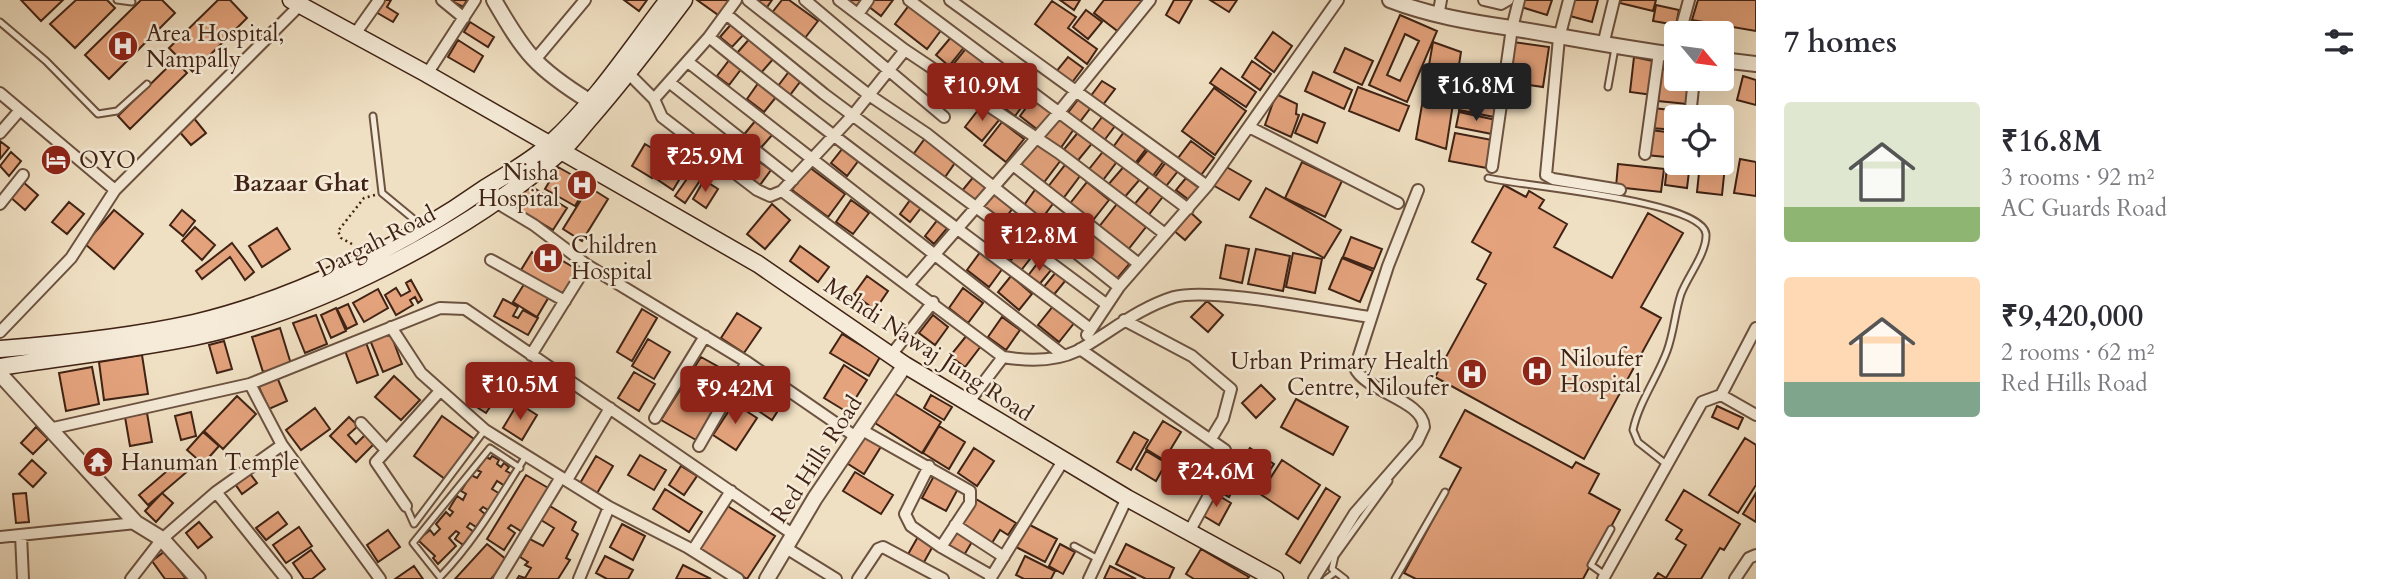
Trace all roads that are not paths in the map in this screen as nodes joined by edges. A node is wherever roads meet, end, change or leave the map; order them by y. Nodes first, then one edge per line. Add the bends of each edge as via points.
1 (117, 0) edge
2 (379, 0) edge
3 (442, 0) edge
4 (475, 0) edge
5 (494, 0) edge
6 (585, 0) edge
7 (668, 0) edge
8 (684, 0) edge
9 (736, 0) edge
10 (748, 0) edge
11 (805, 0) edge
12 (839, 0) edge
13 (868, 0) edge
14 (909, 0) edge
15 (950, 0) edge
16 (1150, 0) edge
17 (1339, 0) edge
18 (1390, 0) edge
19 (1441, 0) edge
20 (1484, 0) edge
21 (1508, 0) edge
22 (1519, 0) edge
23 (1569, 0) edge
24 (1614, 0) edge
25 (1689, 0) edge
26 (132, 2) dead end
27 (296, 2) edge
28 (858, 14) junction
29 (726, 15) junction
30 (1438, 16) junction
31 (464, 18) junction
32 (1683, 21) edge
33 (0, 22) edge
34 (1512, 28) junction
35 (355, 34) junction
36 (709, 37) junction
37 (1559, 38) junction
38 (1609, 46) junction
39 (905, 50) junction
40 (1658, 53) junction
41 (1664, 53) edge
42 (534, 61) junction
43 (1734, 61) edge
44 (688, 62) junction
45 (1756, 64) edge
46 (888, 73) junction
47 (427, 74) junction
48 (629, 74) junction
49 (669, 82) junction
50 (147, 83) dead end
51 (1608, 87) dead end
52 (1075, 92) junction
53 (0, 93) edge
54 (869, 95) junction
55 (653, 99) junction
56 (589, 101) junction
57 (20, 110) junction
58 (1059, 112) junction
59 (853, 115) junction
60 (373, 116) dead end
61 (944, 117) dead end
62 (1249, 127) junction
63 (0, 133) edge
64 (832, 137) junction
65 (1037, 138) junction
66 (556, 147) junction
67 (1645, 154) dead end
68 (813, 159) junction
69 (1013, 165) junction
70 (1490, 172) joint
71 (23, 175) dead end
72 (793, 180) junction
73 (1207, 186) junction
74 (994, 187) junction
75 (114, 190) junction
76 (1418, 190) dead end
77 (1620, 190) dead end
78 (782, 191) junction
79 (480, 192) junction
80 (494, 203) junction
81 (1398, 203) dead end
82 (0, 204) edge
83 (975, 208) junction
84 (1188, 209) junction
85 (424, 228) junction
86 (958, 228) junction
87 (1165, 234) junction
88 (934, 253) junction
89 (491, 260) dead end
90 (1139, 264) junction
91 (586, 265) junction
92 (909, 284) junction
93 (1119, 287) junction
94 (565, 301) junction
95 (933, 302) junction
96 (1106, 304) junction
97 (1370, 317) junction
98 (1124, 320) junction
99 (391, 327) junction
100 (1089, 328) junction
101 (1756, 328) edge
102 (0, 332) edge
103 (705, 337) junction
104 (1082, 346) junction
105 (0, 349) edge
106 (531, 355) junction
107 (891, 355) junction
108 (1063, 355) junction
109 (1003, 357) junction
110 (747, 362) junction
111 (905, 365) junction
112 (0, 367) edge
113 (0, 374) edge
114 (250, 384) junction
115 (439, 392) junction
116 (1721, 395) junction
117 (968, 403) junction
118 (610, 408) junction
119 (1756, 415) edge
120 (655, 418) dead end
121 (361, 423) dead end
122 (49, 429) junction
123 (485, 430) junction
124 (859, 433) junction
125 (1211, 439) junction
126 (282, 445) junction
127 (699, 446) dead end
128 (386, 450) junction
129 (526, 456) junction
130 (1063, 461) junction
131 (1401, 465) dead end
132 (1667, 465) junction
133 (929, 466) junction
134 (520, 468) junction
135 (564, 478) junction
136 (731, 491) junction
137 (216, 492) junction
138 (1445, 492) dead end
139 (1127, 498) junction
140 (406, 506) joint
141 (609, 507) junction
142 (136, 523) junction
143 (954, 525) junction
144 (1611, 529) dead end
145 (1189, 532) junction
146 (20, 535) junction
147 (0, 537) edge
148 (162, 539) junction
149 (790, 541) junction
150 (1073, 546) dead end
151 (941, 547) junction
152 (693, 550) junction
153 (1756, 555) edge
154 (1004, 557) junction
155 (1098, 559) junction
156 (925, 568) junction
157 (1334, 573) junction
158 (1604, 577) edge
159 (582, 578) edge
160 (991, 578) edge
161 (23, 579) edge
162 (131, 579) edge
163 (198, 579) edge
164 (286, 579) edge
165 (380, 579) edge
166 (499, 579) edge
167 (738, 579) edge
168 (767, 579) edge
169 (836, 579) edge
170 (858, 579) edge
171 (918, 579) edge
172 (943, 579) edge
173 (1089, 579) edge
174 (1275, 579) edge
175 (1314, 579) edge
176 (1326, 579) edge
177 (1345, 579) edge
178 (1395, 579) edge
179 (1735, 579) edge

1 - 26 lane
2 - 35 street
3 - 31 street
4 - 31 street
5 - 42 street
6 - 42 street
7 - 56 main road, Dargah Road
8 - 48 main road, Dargah Road
9 - 29 street
10 - 54 street
11 - 46 street
12 - 28 street
13 - 28 street
14 - 58 street
15 - 52 street
16 - 52 street
17 - 62 street
18 - 30 street
19 - 30 street
20 - 21 street via 1501,4
22 - 34 street
23 - 37 street
24 - 38 street
25 - 32 street
27 - 35 main road, Mehdi Nawaj Jung Road
27 - 75 street
28 - 39 street
29 - 36 street
29 - 59 street
30 - 34 street
31 - 47 street
33 - 50 lane via 98,114 117,111
34 - 37 street
34 - 70 street
35 - 47 main road, Mehdi Nawaj Jung Road
36 - 44 street
36 - 64 street
37 - 38 street
37 - 77 street via 1546,175
38 - 40 street
38 - 51 lane
39 - 46 street
39 - 65 street
40 - 41 street
40 - 67 street
42 - 56 street via 547,75
43 - 45 street
44 - 49 street
44 - 68 street
46 - 54 street
46 - 61 street
47 - 66 main road, Mehdi Nawaj Jung Road
48 - 55 street
48 - 66 main road, Dargah Road
49 - 55 street
49 - 72 street
52 - 58 street
52 - 73 street
53 - 57 street
54 - 59 street
54 - 74 street via 928,134
55 - 78 street via 662,117 757,190 770,196
56 - 66 main road, Dargah Road
57 - 63 street
57 - 75 street
58 - 65 street
58 - 84 street
59 - 64 street
59 - 83 street
60 - 85 lane via 382,193
62 - 73 street
62 - 81 street
64 - 68 street
64 - 86 street
65 - 69 street
65 - 87 street
66 - 79 main road, Dargah Road
66 - 80 main road, Dargah Road
66 - 107 main road, Mehdi Nawaj Jung Road via 758,264
68 - 72 street
68 - 88 street
69 - 74 street
69 - 90 street
70 - 132 lane via 1675,212 1702,226 1705,241 1681,294 1667,352 1633,430 1637,442
71 - 82 street
72 - 78 street
73 - 84 street
74 - 83 street
74 - 93 street
75 - 102 street via 71,258
76 - 97 street
78 - 92 street
79 - 80 street
79 - 85 main road, Dargah Road
80 - 91 street via 534,225
80 - 112 main road, Dargah Road via 387,264 281,311 195,337
83 - 86 street
83 - 96 street
84 - 87 street
85 - 105 main road, Dargah Road via 355,264 195,323
86 - 88 street
86 - 100 street
87 - 90 street
88 - 92 street
88 - 108 street
89 - 94 street
90 - 93 street
91 - 94 street
91 - 103 street
92 - 95 street
93 - 96 street
94 - 106 street
95 - 107 street
95 - 109 street
96 - 100 street
97 - 98 street via 1198,296 1176,297
97 - 175 street via 1354,369 1418,412 1424,421 1421,434 1355,513
98 - 104 street
98 - 125 street via 1178,348 1231,389 1223,419
99 - 106 street via 440,308 466,309
99 - 114 street
99 - 115 street
100 - 104 street
101 - 116 street
103 - 110 street
103 - 120 street
104 - 108 street
104 - 125 street
106 - 118 street
107 - 111 main road, Mehdi Nawaj Jung Road
108 - 109 street via 1033,361
109 - 117 street
110 - 124 street
110 - 127 street
111 - 117 main road, Mehdi Nawaj Jung Road
111 - 124 street, Red Hills Road
113 - 122 street
114 - 122 street
114 - 126 street
115 - 123 street
115 - 128 street
116 - 119 street
116 - 132 street via 1702,401
117 - 130 main road, Mehdi Nawaj Jung Road
118 - 135 street
118 - 136 street
121 - 128 street
122 - 142 street
123 - 129 street
123 - 140 lane via 414,524
124 - 133 street
124 - 149 street, Red Hills Road
125 - 145 street via 1225,450 1227,458
126 - 137 street
126 - 165 street
128 - 140 street via 376,462
129 - 134 lane
129 - 135 street
130 - 139 main road, Mehdi Nawaj Jung Road
130 - 154 street
131 - 157 lane via 1335,556
132 - 158 street
133 - 143 street via 970,491 970,503
133 - 151 street via 905,514 911,526
134 - 134 lane via 480,529 440,577 413,543 490,448
135 - 141 street
135 - 166 street
136 - 149 street
136 - 152 street
137 - 148 street
137 - 164 street
138 - 178 lane
139 - 145 main road, Mehdi Nawaj Jung Road
139 - 155 street
141 - 152 street
141 - 159 street
142 - 146 street
142 - 148 street
143 - 151 street
143 - 154 street
144 - 158 lane via 1591,565
145 - 174 main road, Mehdi Nawaj Jung Road
146 - 147 street
146 - 161 street
148 - 162 street
148 - 163 street
149 - 168 street, Red Hills Road
149 - 169 street
150 - 155 lane
151 - 160 street
152 - 167 street
153 - 179 street
154 - 160 street
155 - 173 street
156 - 170 street via 883,547
156 - 171 street
156 - 172 street
157 - 176 lane
157 - 177 lane

